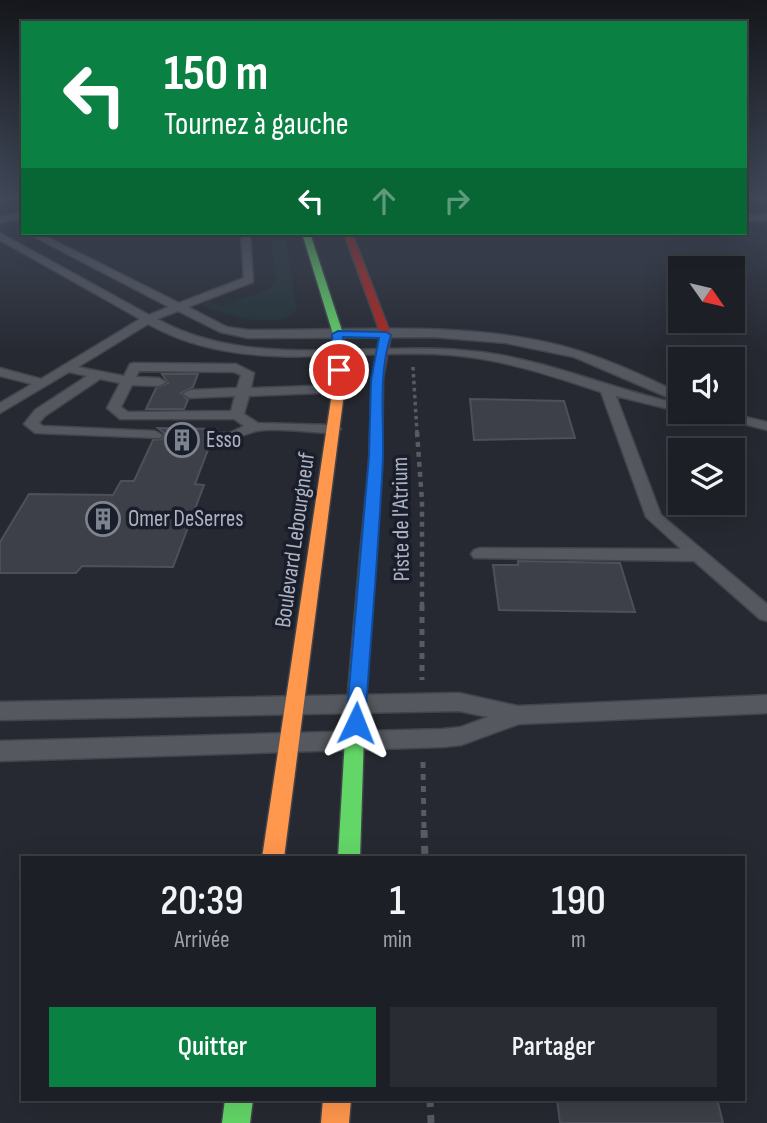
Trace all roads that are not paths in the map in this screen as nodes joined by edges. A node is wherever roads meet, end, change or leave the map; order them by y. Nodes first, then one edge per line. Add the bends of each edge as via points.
1 (26, 250) edge
2 (66, 250) edge
3 (247, 250) edge
4 (312, 250) edge
5 (356, 250) edge
6 (177, 307) junction
7 (148, 319) junction
8 (338, 334) junction
9 (386, 335) junction
10 (339, 351) junction
11 (380, 352) junction
12 (66, 368) junction
13 (0, 372) edge
14 (99, 374) junction
15 (42, 383) junction
16 (606, 387) junction
17 (125, 388) junction
18 (156, 388) dead end
19 (192, 388) dead end
20 (244, 388) junction
21 (339, 389) junction
22 (668, 393) edge
23 (668, 406) edge
24 (0, 409) edge
25 (237, 415) junction
26 (125, 416) junction
27 (745, 421) edge
28 (767, 426) edge
29 (255, 427) junction
30 (334, 429) junction
31 (102, 433) junction
32 (155, 435) dead end
33 (213, 436) dead end
34 (480, 554) dead end
35 (698, 555) junction
36 (767, 614) edge
37 (356, 704) junction
38 (767, 704) edge
39 (294, 706) junction
40 (0, 711) edge
41 (518, 715) junction
42 (356, 743) junction
43 (289, 745) junction
44 (0, 751) edge
45 (273, 856) edge
46 (349, 856) edge
47 (239, 1101) edge
48 (337, 1101) edge
49 (236, 1123) edge
50 (335, 1123) edge

1 - 7 lane
2 - 6 lane
3 - 6 lane via 249,280
4 - 8 main road, Boulevard Lebourgneuf
5 - 9 main road
6 - 7 lane
6 - 8 lane via 224,330
7 - 10 lane via 208,346 279,353
7 - 12 lane
8 - 9 lane
8 - 10 main road, Boulevard Lebourgneuf
9 - 11 main road
9 - 22 lane via 477,337 542,345 621,370
10 - 11 lane
10 - 21 main road, Boulevard Lebourgneuf
11 - 16 lane via 486,355
11 - 37 main road
12 - 14 lane
12 - 15 lane
13 - 15 lane
14 - 17 lane
14 - 31 lane via 40,413 31,424 40,430
15 - 24 lane
16 - 23 lane
16 - 35 lane via 654,517
17 - 18 lane
17 - 20 lane via 134,367 236,368 248,373
17 - 26 lane via 114,408
19 - 20 lane
20 - 21 lane
20 - 25 lane
21 - 30 main road, Boulevard Lebourgneuf
25 - 26 lane
25 - 29 lane
26 - 31 lane
27 - 28 lane
29 - 30 lane
29 - 33 lane via 230,437
30 - 39 main road, Boulevard Lebourgneuf
31 - 32 lane
34 - 35 lane
35 - 36 lane
37 - 39 lane
37 - 41 lane via 459,702
37 - 42 main road
38 - 41 lane
39 - 40 lane
39 - 43 main road, Boulevard Lebourgneuf
41 - 42 lane via 461,737
42 - 43 lane
42 - 46 main road
43 - 44 lane
43 - 45 main road, Boulevard Lebourgneuf
47 - 49 main road
48 - 50 main road

